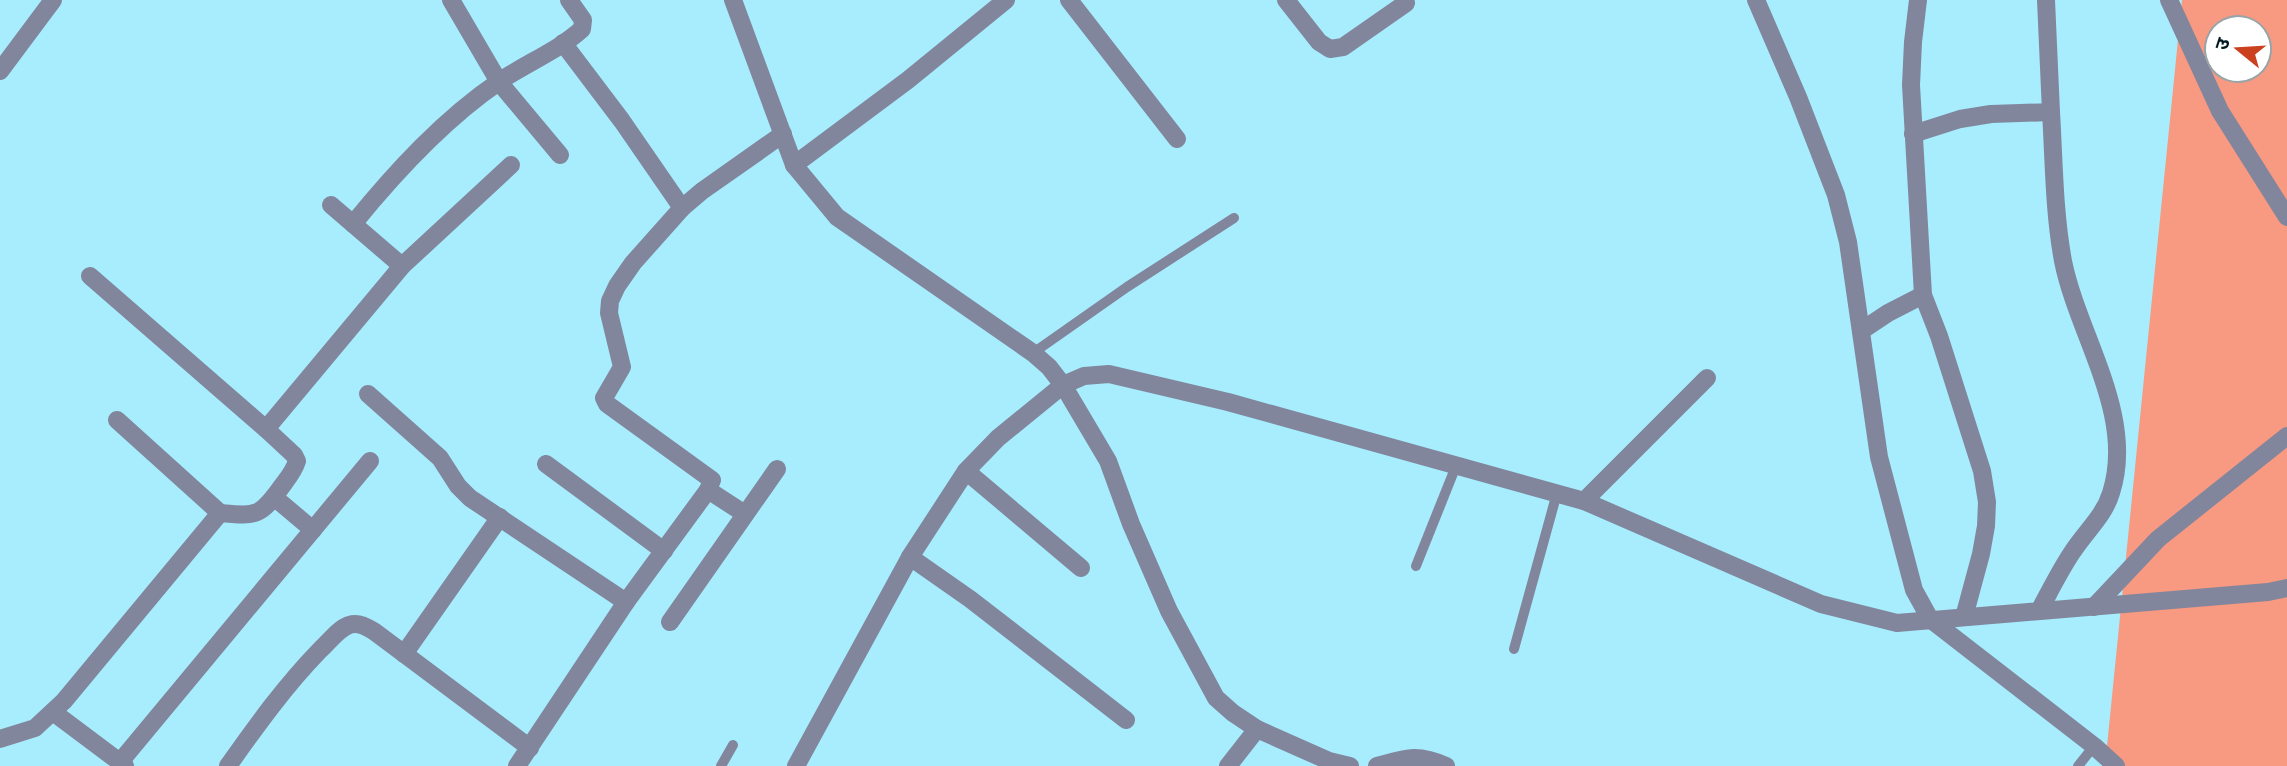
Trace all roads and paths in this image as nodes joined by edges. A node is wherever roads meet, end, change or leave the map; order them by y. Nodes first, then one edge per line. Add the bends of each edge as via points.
1 (53, 0) edge
2 (451, 0) edge
3 (569, 0) edge
4 (1006, 0) edge
5 (1069, 0) edge
6 (1286, 0) edge
7 (1756, 0) edge
8 (1918, 0) edge
9 (2046, 0) edge
10 (2169, 0) edge
11 (736, 2) edge
12 (1406, 3) dead end
13 (563, 43) junction
14 (0, 71) edge
15 (499, 82) junction
16 (2051, 112) junction
17 (783, 134) junction
18 (1913, 134) junction
19 (1177, 139) dead end
20 (560, 155) dead end
21 (511, 165) dead end
22 (794, 165) junction
23 (331, 205) dead end
24 (682, 208) junction
25 (2287, 217) edge
26 (1234, 218) dead end
27 (354, 224) junction
28 (402, 267) junction
29 (89, 276) dead end
30 (1923, 295) junction
31 (1861, 331) junction
32 (1033, 353) junction
33 (1707, 378) dead end
34 (1063, 385) junction
35 (368, 394) dead end
36 (117, 420) dead end
37 (266, 429) junction
38 (2287, 436) edge
39 (370, 461) dead end
40 (546, 464) dead end
41 (1456, 466) junction
42 (777, 469) dead end
43 (966, 471) junction
44 (708, 490) junction
45 (1557, 493) junction
46 (274, 497) junction
47 (1584, 501) junction
48 (220, 513) junction
49 (745, 514) junction
50 (500, 517) junction
51 (313, 530) junction
52 (664, 551) junction
53 (910, 557) junction
54 (1416, 566) dead end
55 (1081, 568) dead end
56 (2287, 588) edge
57 (626, 602) junction
58 (2094, 607) junction
59 (2039, 611) junction
60 (1964, 617) junction
61 (1930, 619) junction
62 (670, 622) dead end
63 (1514, 649) dead end
64 (404, 654) junction
65 (53, 712) junction
66 (1126, 720) dead end
67 (1257, 729) junction
68 (0, 739) edge
69 (733, 745) dead end
70 (2094, 746) junction
71 (530, 747) junction
72 (122, 764) edge
73 (228, 766) edge
74 (517, 766) edge
75 (721, 766) edge
76 (796, 766) edge
77 (1228, 766) edge
78 (1350, 766) edge
79 (1377, 766) edge
80 (1446, 766) edge
81 (2078, 766) edge
82 (2116, 766) edge

1 - 14 street
2 - 15 street
3 - 13 street via 583,20 582,29
4 - 22 street
5 - 19 street
6 - 12 street via 1319,42 1330,49 1343,47
7 - 31 street via 1836,195
8 - 18 street via 1912,63
9 - 16 street
10 - 25 street via 2220,111
11 - 17 street
13 - 15 street
13 - 24 street
15 - 20 street
15 - 27 street via 411,157
16 - 18 street via 1991,114
16 - 59 street via 2064,264 2118,439 2116,473 2104,512 2073,550
17 - 22 street
17 - 24 street
18 - 30 street
21 - 28 street
22 - 32 street via 837,217
23 - 27 street
24 - 44 street via 633,264 610,301 622,367 604,398 708,475 712,480
26 - 32 lane
27 - 28 street
28 - 37 street
29 - 37 street
30 - 31 street
30 - 60 street via 1982,471 1987,502 1981,554
31 - 61 street via 1880,457 1914,590
32 - 34 street
33 - 47 street
34 - 41 street via 1084,376 1109,374
34 - 43 street
34 - 67 street via 1108,461 1169,611 1202,674 1216,698
35 - 50 street via 440,458 470,498
36 - 48 street
37 - 46 street via 297,461
38 - 58 street via 2158,539
39 - 51 street
40 - 52 street
41 - 45 street
41 - 54 lane
42 - 49 street
43 - 53 street
43 - 55 street
44 - 49 street
44 - 52 street
45 - 47 street
45 - 63 lane
46 - 48 street via 260,512
46 - 51 street
47 - 61 street via 1821,604 1897,623
48 - 65 street
49 - 62 street
50 - 57 street
50 - 64 street
51 - 72 street
52 - 57 street
53 - 66 street
53 - 76 street
56 - 58 street
57 - 71 street
58 - 59 street
59 - 60 street
60 - 61 street
61 - 70 street
64 - 71 street
64 - 73 street via 362,624 340,630 294,677
65 - 68 street via 35,728
65 - 72 street
67 - 77 street
67 - 78 street
69 - 75 lane
70 - 81 lane
70 - 82 street
71 - 74 street
79 - 80 street via 1413,757

